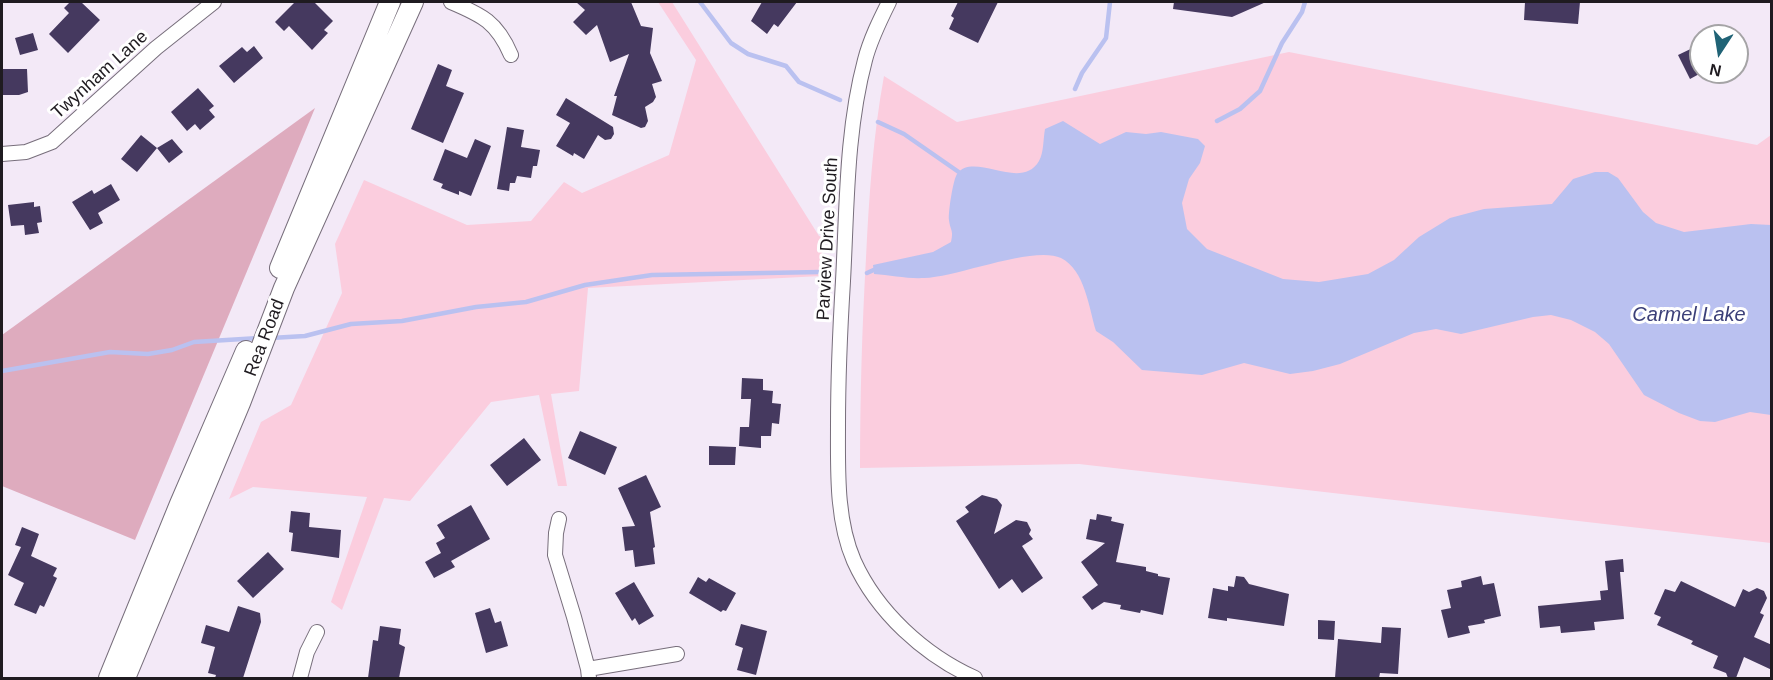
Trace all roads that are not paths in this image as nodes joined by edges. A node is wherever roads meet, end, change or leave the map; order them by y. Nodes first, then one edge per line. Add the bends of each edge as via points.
1 (214, 2) edge
2 (390, 2) edge
3 (414, 2) edge
4 (451, 2) edge
5 (889, 2) edge
6 (511, 55) dead end
7 (2, 154) edge
8 (278, 287) junction
9 (232, 403) junction
10 (560, 519) dead end
11 (317, 632) dead end
12 (677, 654) dead end
13 (588, 674) edge
14 (109, 678) edge
15 (125, 678) edge
16 (300, 678) edge
17 (975, 678) edge

1 - 7 street, Twynham Lane via 156,48 52,142 26,153
2 - 8 main road, Rea Road
3 - 8 main road, Rea Road
4 - 6 street via 496,27
5 - 17 street, Parview Drive South via 865,59 852,141 838,367 843,518 860,573 878,600 911,637 937,658
8 - 9 main road, Rea Road
9 - 14 main road, Rea Road via 180,504
9 - 15 main road, Rea Road
10 - 13 street via 555,555
11 - 16 street
12 - 13 street

